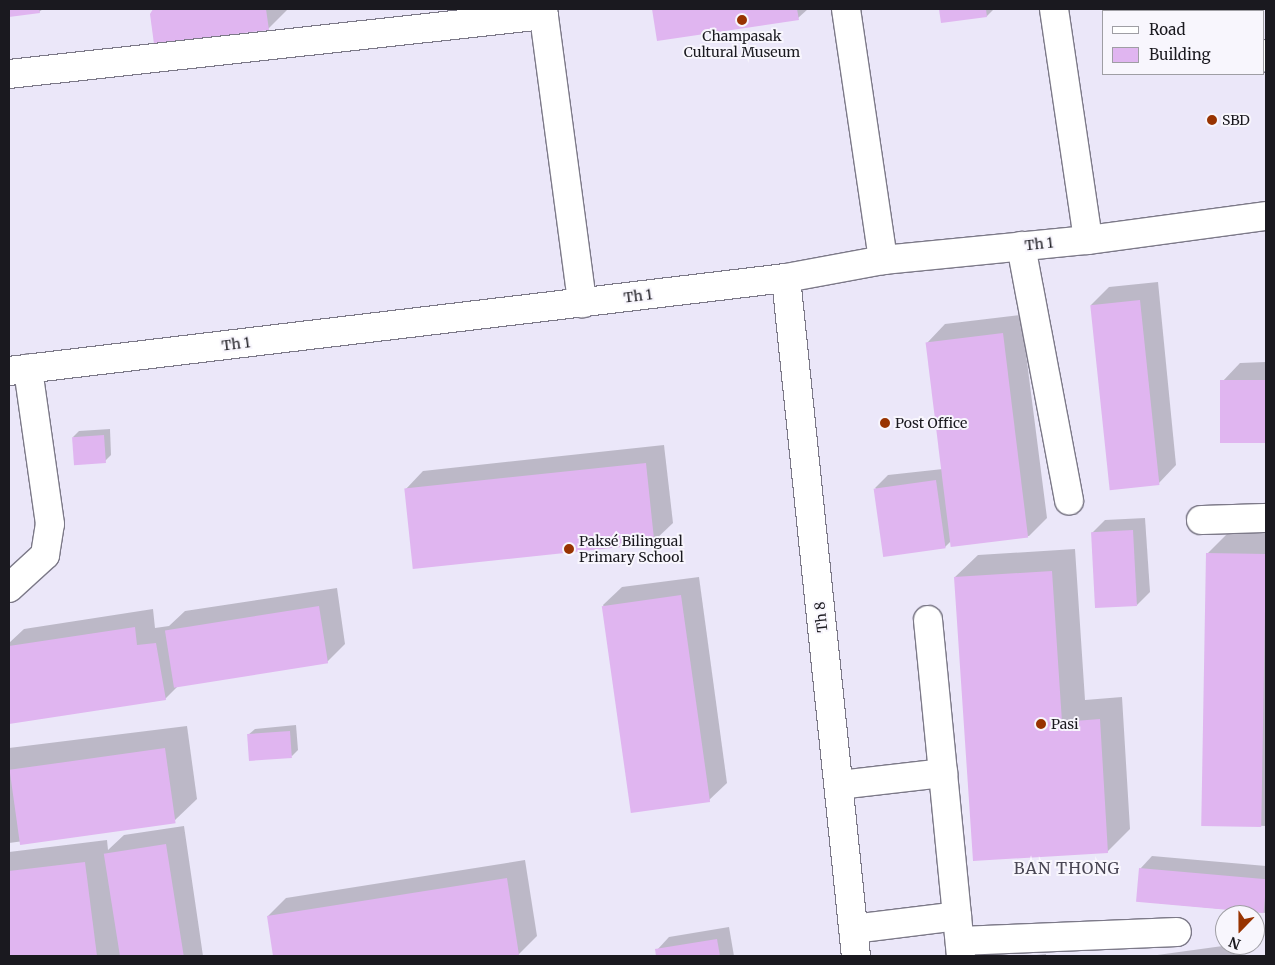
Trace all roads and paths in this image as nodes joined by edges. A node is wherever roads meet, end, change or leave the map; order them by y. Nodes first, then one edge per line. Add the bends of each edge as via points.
1 (846, 9) edge
2 (1054, 9) edge
3 (543, 12) edge
4 (9, 74) edge
5 (1266, 216) edge
6 (1088, 240) junction
7 (1021, 246) junction
8 (883, 260) junction
9 (786, 278) junction
10 (582, 303) junction
11 (18, 370) edge
12 (1069, 501) dead end
13 (1266, 518) edge
14 (1201, 520) dead end
15 (9, 588) edge
16 (928, 620) dead end
17 (943, 773) junction
18 (839, 785) junction
19 (853, 929) junction
20 (1177, 932) dead end
21 (959, 938) edge
22 (856, 956) edge

1 - 8 street
2 - 6 street
3 - 4 street
3 - 10 street
5 - 6 street, Th 1
6 - 7 street, Th 1
7 - 8 street, Th 1
7 - 12 street
8 - 9 street, Th 1
9 - 10 street, Th 1
9 - 18 street, Th 8
10 - 11 street, Th 1
11 - 15 street via 50,524 45,555
13 - 14 street
16 - 17 street
17 - 18 street
17 - 21 street
18 - 19 street, Th 8
19 - 21 street
19 - 22 street, Th 8
20 - 21 street

